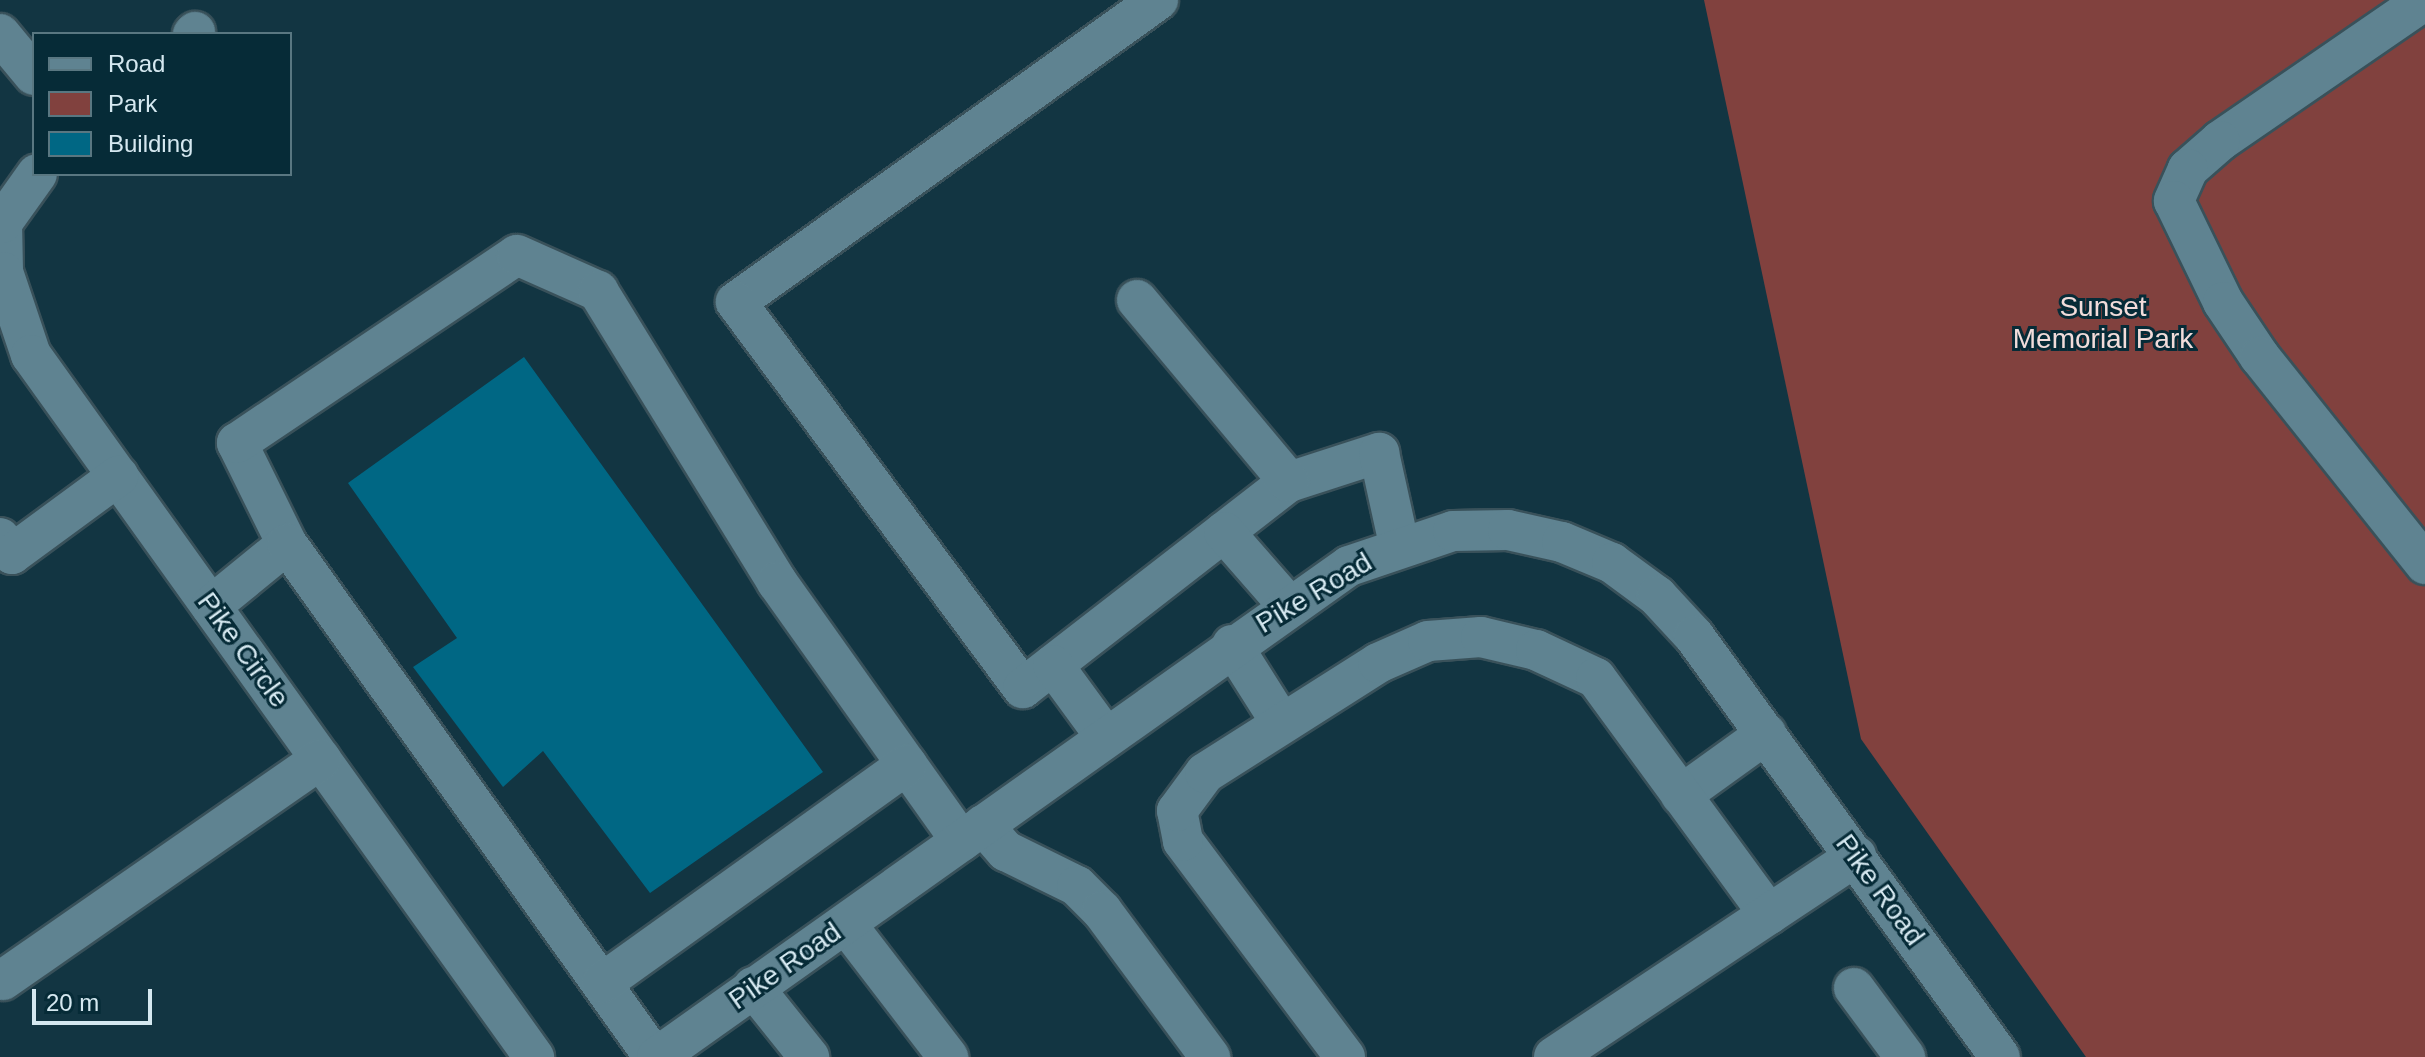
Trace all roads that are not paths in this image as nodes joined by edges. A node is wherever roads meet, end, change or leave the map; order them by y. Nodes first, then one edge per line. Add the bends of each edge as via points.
1 (1158, 0) edge
2 (2425, 0) edge
3 (0, 34) edge
4 (32, 73) edge
5 (36, 176) edge
6 (1, 224) edge
7 (1137, 300) dead end
8 (118, 476) junction
9 (1289, 482) junction
10 (1224, 532) junction
11 (0, 538) edge
12 (287, 544) junction
13 (1399, 544) junction
14 (2425, 564) edge
15 (1287, 604) junction
16 (211, 606) junction
17 (1232, 645) junction
18 (1053, 665) junction
19 (1282, 724) junction
20 (1766, 734) junction
21 (1105, 736) junction
22 (321, 759) junction
23 (907, 765) junction
24 (1681, 795) junction
25 (972, 833) junction
26 (1856, 856) junction
27 (1769, 914) junction
28 (846, 924) junction
29 (3, 980) dead end
30 (602, 983) junction
31 (753, 987) junction
32 (1854, 988) dead end
33 (534, 1057) edge
34 (656, 1057) edge
35 (809, 1057) edge
36 (948, 1057) edge
37 (1210, 1057) edge
38 (1345, 1057) edge
39 (1554, 1057) edge
40 (1905, 1057) edge
41 (2000, 1057) edge

1 - 18 street via 736,302 1023,688
2 - 14 street via 2220,141 2188,169 2174,201 2223,302 2260,357
3 - 4 street
5 - 6 street
6 - 8 street, Pike Circle via 3,272 13,315 31,355
7 - 9 street
8 - 11 street via 12,554
8 - 16 street, Pike Circle
9 - 10 street
9 - 13 street via 1379,453
10 - 15 street
10 - 18 street
12 - 16 street
12 - 23 street via 237,443 517,255 598,291 777,582
12 - 30 street
13 - 15 street, Pike Road
13 - 20 street, Pike Road via 1453,531 1508,530 1562,542 1612,563 1657,596 1694,636
15 - 17 street, Pike Road
16 - 22 street, Pike Circle
17 - 19 street
17 - 21 street, Pike Road
18 - 21 street
19 - 24 street via 1378,663 1428,641 1481,637 1536,650 1596,678
19 - 38 street via 1205,773 1177,811 1183,841
20 - 24 street
20 - 26 street, Pike Road
21 - 25 street, Pike Road
22 - 29 street
22 - 33 street, Pike Circle
23 - 25 street
23 - 30 street
24 - 27 street
25 - 28 street, Pike Road
25 - 37 street via 1077,886 1102,911
26 - 27 street
26 - 41 street, Pike Road
27 - 39 street
28 - 31 street, Pike Road
28 - 36 street
30 - 34 street
31 - 34 street, Pike Road
31 - 35 street
32 - 40 street

